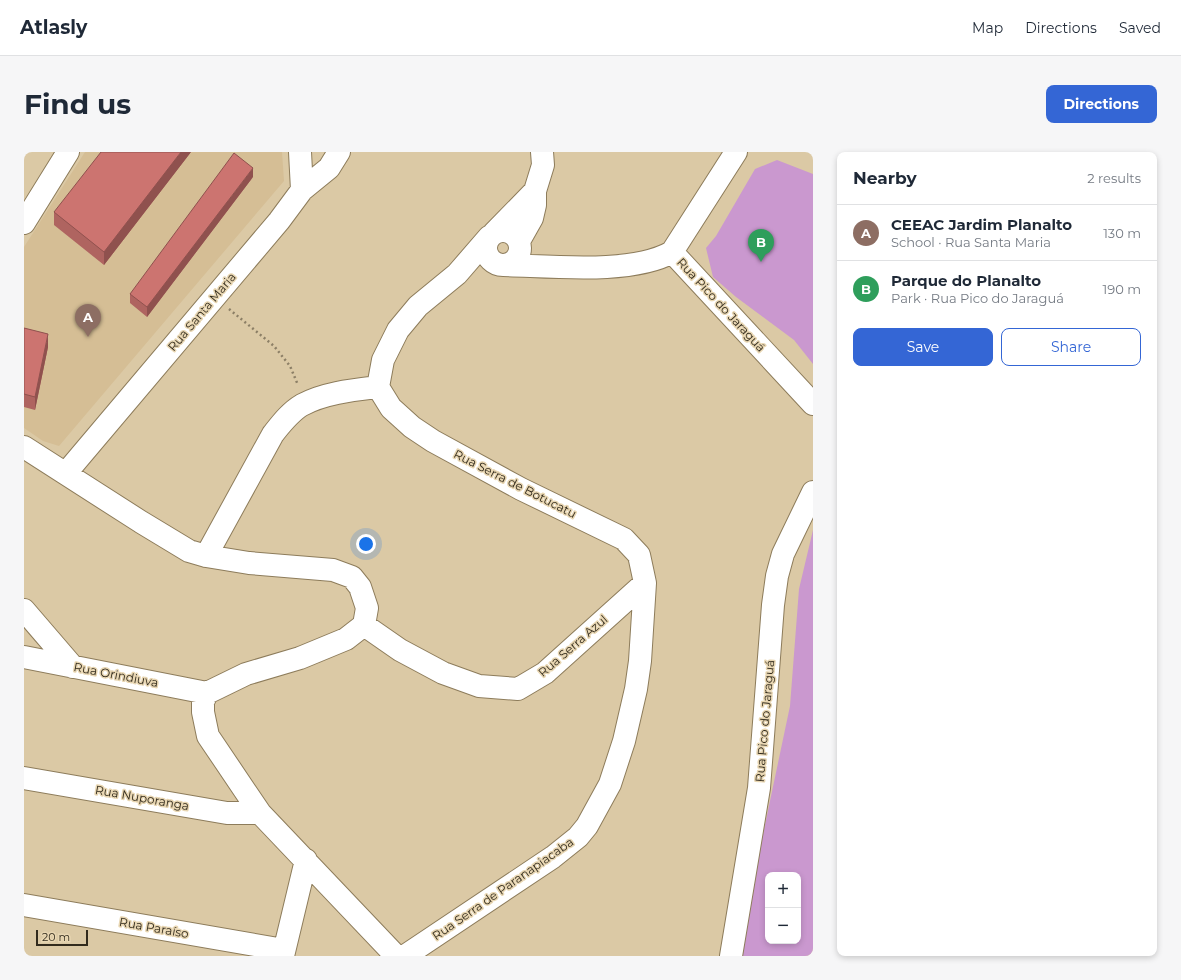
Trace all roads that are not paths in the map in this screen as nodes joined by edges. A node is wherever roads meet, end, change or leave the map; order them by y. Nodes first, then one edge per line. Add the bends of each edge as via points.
1 (68, 152) edge
2 (300, 152) edge
3 (339, 152) edge
4 (542, 152) edge
5 (736, 152) edge
6 (302, 190) junction
7 (535, 191) junction
8 (24, 223) edge
9 (491, 235) junction
10 (520, 242) junction
11 (672, 252) junction
12 (500, 265) junction
13 (563, 266) junction
14 (457, 274) junction
15 (378, 387) junction
16 (813, 404) edge
17 (24, 447) edge
18 (66, 473) junction
19 (813, 492) edge
20 (206, 556) junction
21 (646, 583) junction
22 (24, 610) edge
23 (364, 625) junction
24 (24, 657) edge
25 (73, 667) junction
26 (207, 692) junction
27 (24, 778) edge
28 (260, 813) junction
29 (306, 860) junction
30 (24, 905) edge
31 (284, 953) edge
32 (396, 956) edge
33 (405, 956) edge
34 (731, 956) edge

1 - 8 street
2 - 6 street
3 - 6 street, Rua Santa Maria via 329,168
4 - 7 street via 543,165
5 - 11 street
6 - 18 street, Rua Santa Maria via 279,222
7 - 9 street
7 - 10 street via 532,218
9 - 10 street via 505,231 516,236
9 - 12 street via 485,247 486,252 488,258
9 - 14 street
10 - 12 street via 520,250 514,261
10 - 13 street, Rua Pico do Jaraguá
11 - 13 street, Rua Pico do Jaraguá via 648,262 606,267
11 - 16 street, Rua Pico do Jaraguá
12 - 13 street, Rua Pico do Jaraguá
12 - 14 street
14 - 15 street via 418,306 398,330 383,360
15 - 20 street via 320,399 302,406 288,417 273,434
15 - 21 street, Rua Serra de Botucatu via 391,408 433,441 521,489 624,539 639,555
17 - 18 street
18 - 20 street via 189,551
19 - 34 street, Rua Pico do Jaraguá via 783,554 777,576 759,788
20 - 23 street via 249,564 326,569 352,577 360,587 367,608
21 - 23 street, Rua Serra Azul via 545,673 518,689 480,686 443,673 400,650
21 - 33 street, Rua Serra de Paranapiacaba via 640,661 624,741 610,784 587,826 578,837 553,857
22 - 25 street
23 - 26 street via 346,639 328,648 246,674
24 - 25 street, Rua Orindiuva
25 - 26 street, Rua Orindiuva
26 - 28 street via 203,712 208,736
27 - 28 street, Rua Nuporanga via 227,812
28 - 29 street
29 - 31 street
29 - 32 street
30 - 31 street, Rua Paraíso

